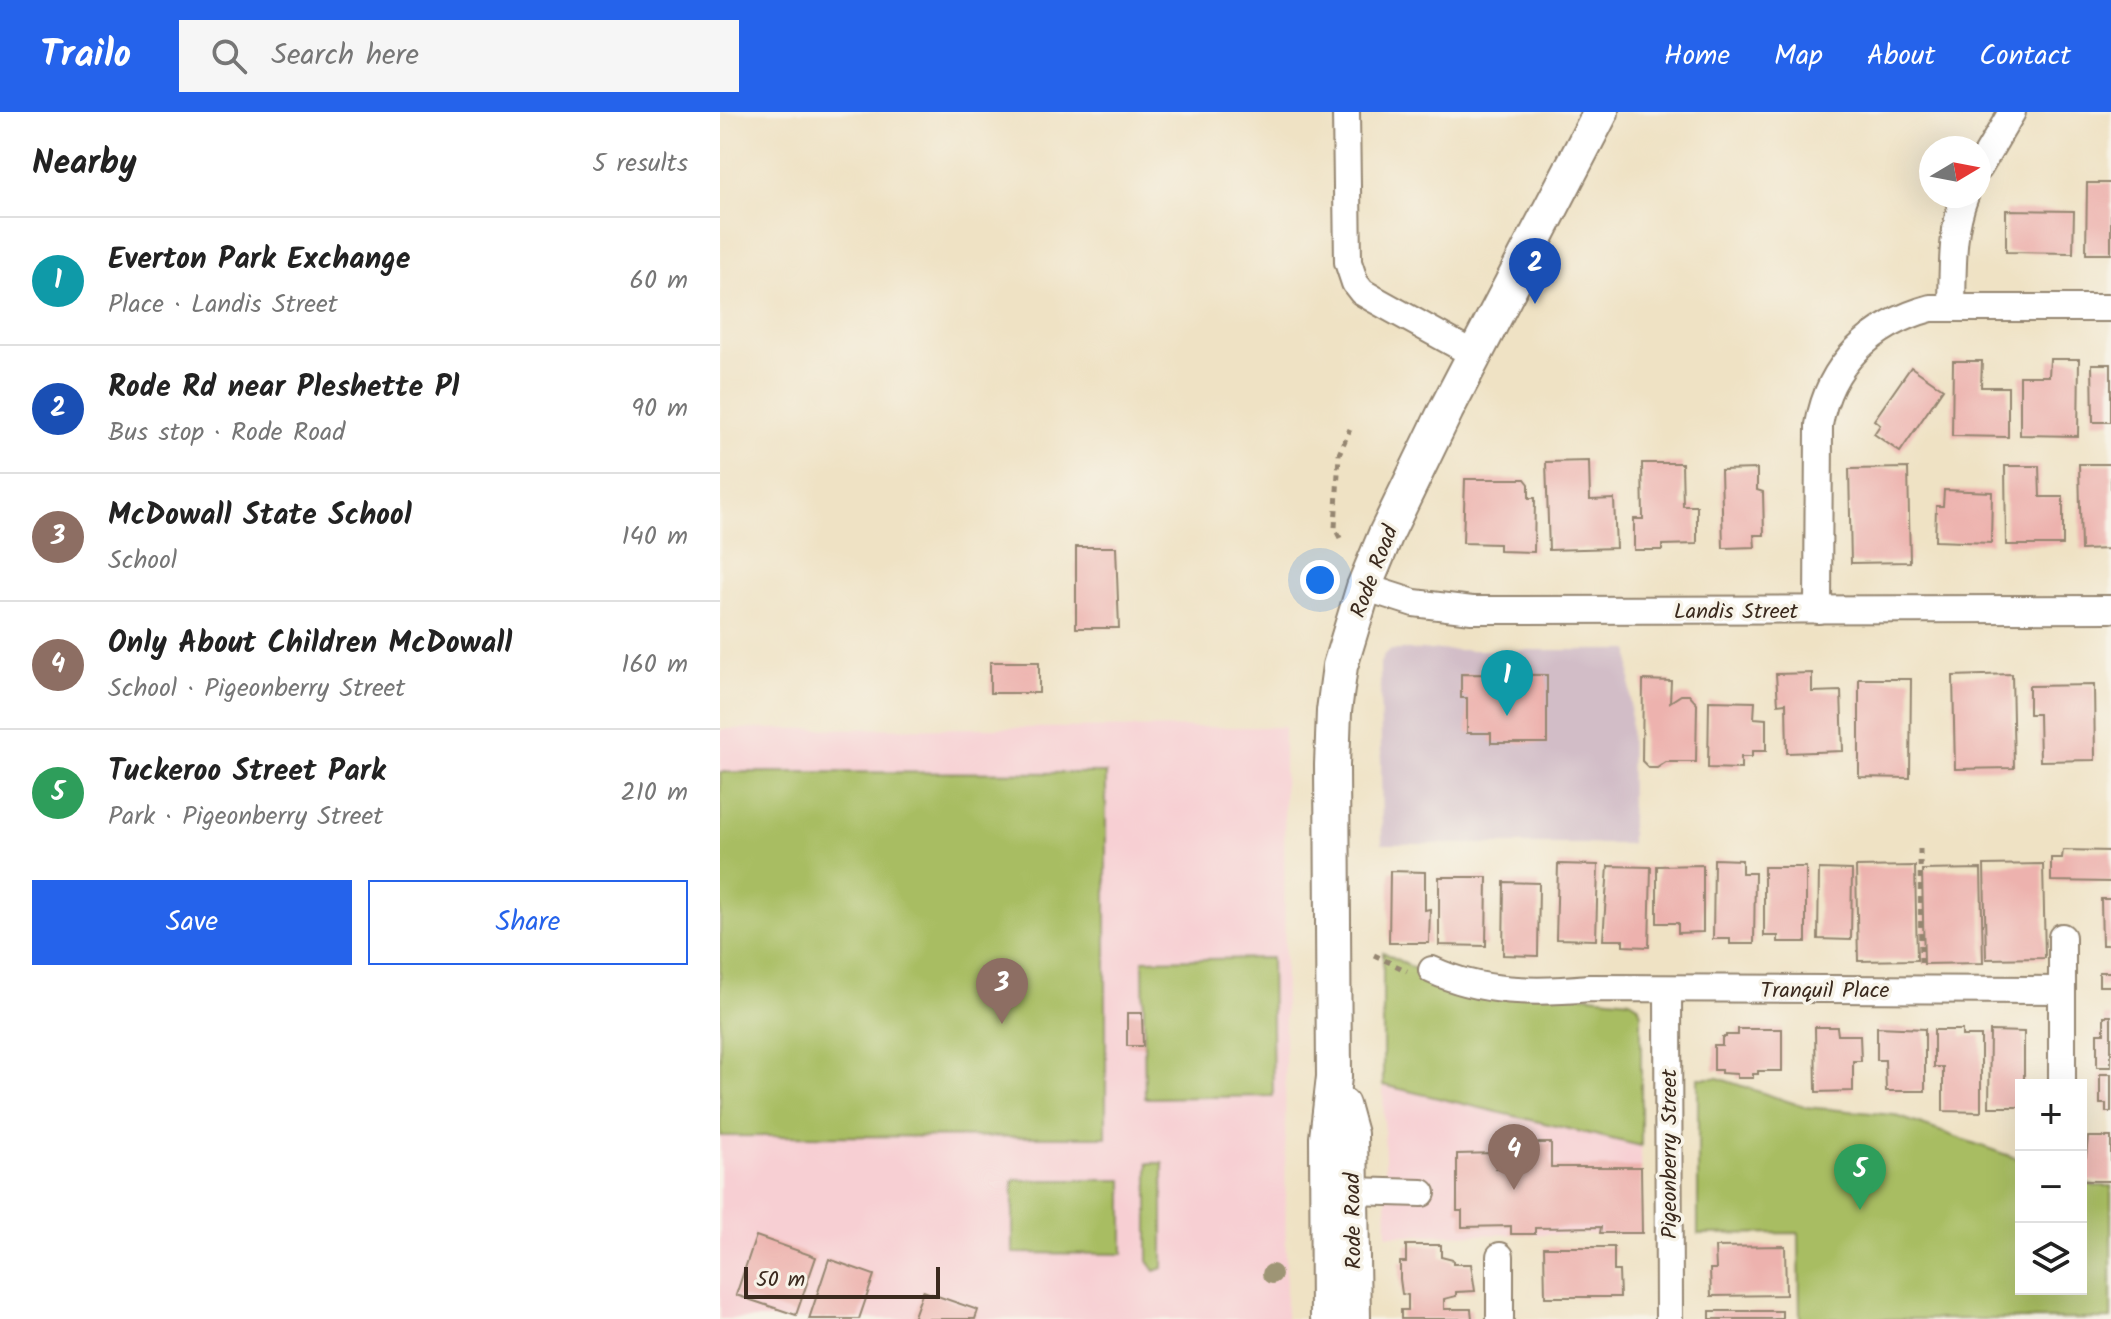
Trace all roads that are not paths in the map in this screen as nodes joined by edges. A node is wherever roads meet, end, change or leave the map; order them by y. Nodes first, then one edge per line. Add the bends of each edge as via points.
1 (1346, 112) edge
2 (1601, 112) edge
3 (2012, 112) edge
4 (1991, 148) edge
5 (1961, 208) edge
6 (1952, 307) junction
7 (2111, 308) edge
8 (1475, 355) junction
9 (1364, 587) junction
10 (2111, 609) edge
11 (1818, 610) junction
12 (2062, 937) dead end
13 (1432, 970) dead end
14 (1668, 989) junction
15 (2062, 990) junction
16 (1334, 1077) junction
17 (2062, 1079) edge
18 (1352, 1191) junction
19 (1422, 1193) dead end
20 (1500, 1256) dead end
21 (1328, 1319) edge
22 (1353, 1319) edge
23 (1500, 1319) edge
24 (1669, 1319) edge

1 - 8 street via 1350,273 1362,292
2 - 8 main road, Rode Road
3 - 4 street
5 - 6 street via 1955,230
6 - 7 street
6 - 11 street via 1917,312 1886,326 1853,352 1830,386 1819,425
8 - 9 main road, Rode Road
9 - 11 street, Landis Street via 1414,603 1472,610
9 - 16 main road, Rode Road via 1340,666 1334,711
10 - 11 street, Landis Street
12 - 15 street
13 - 14 street, Tranquil Place via 1516,991
14 - 15 street, Tranquil Place
14 - 24 street, Pigeonberry Street
15 - 17 street
16 - 18 main road, Rode Road via 1350,1134
16 - 21 main road, Rode Road via 1327,1138
18 - 19 street
18 - 22 main road, Rode Road
20 - 23 street

